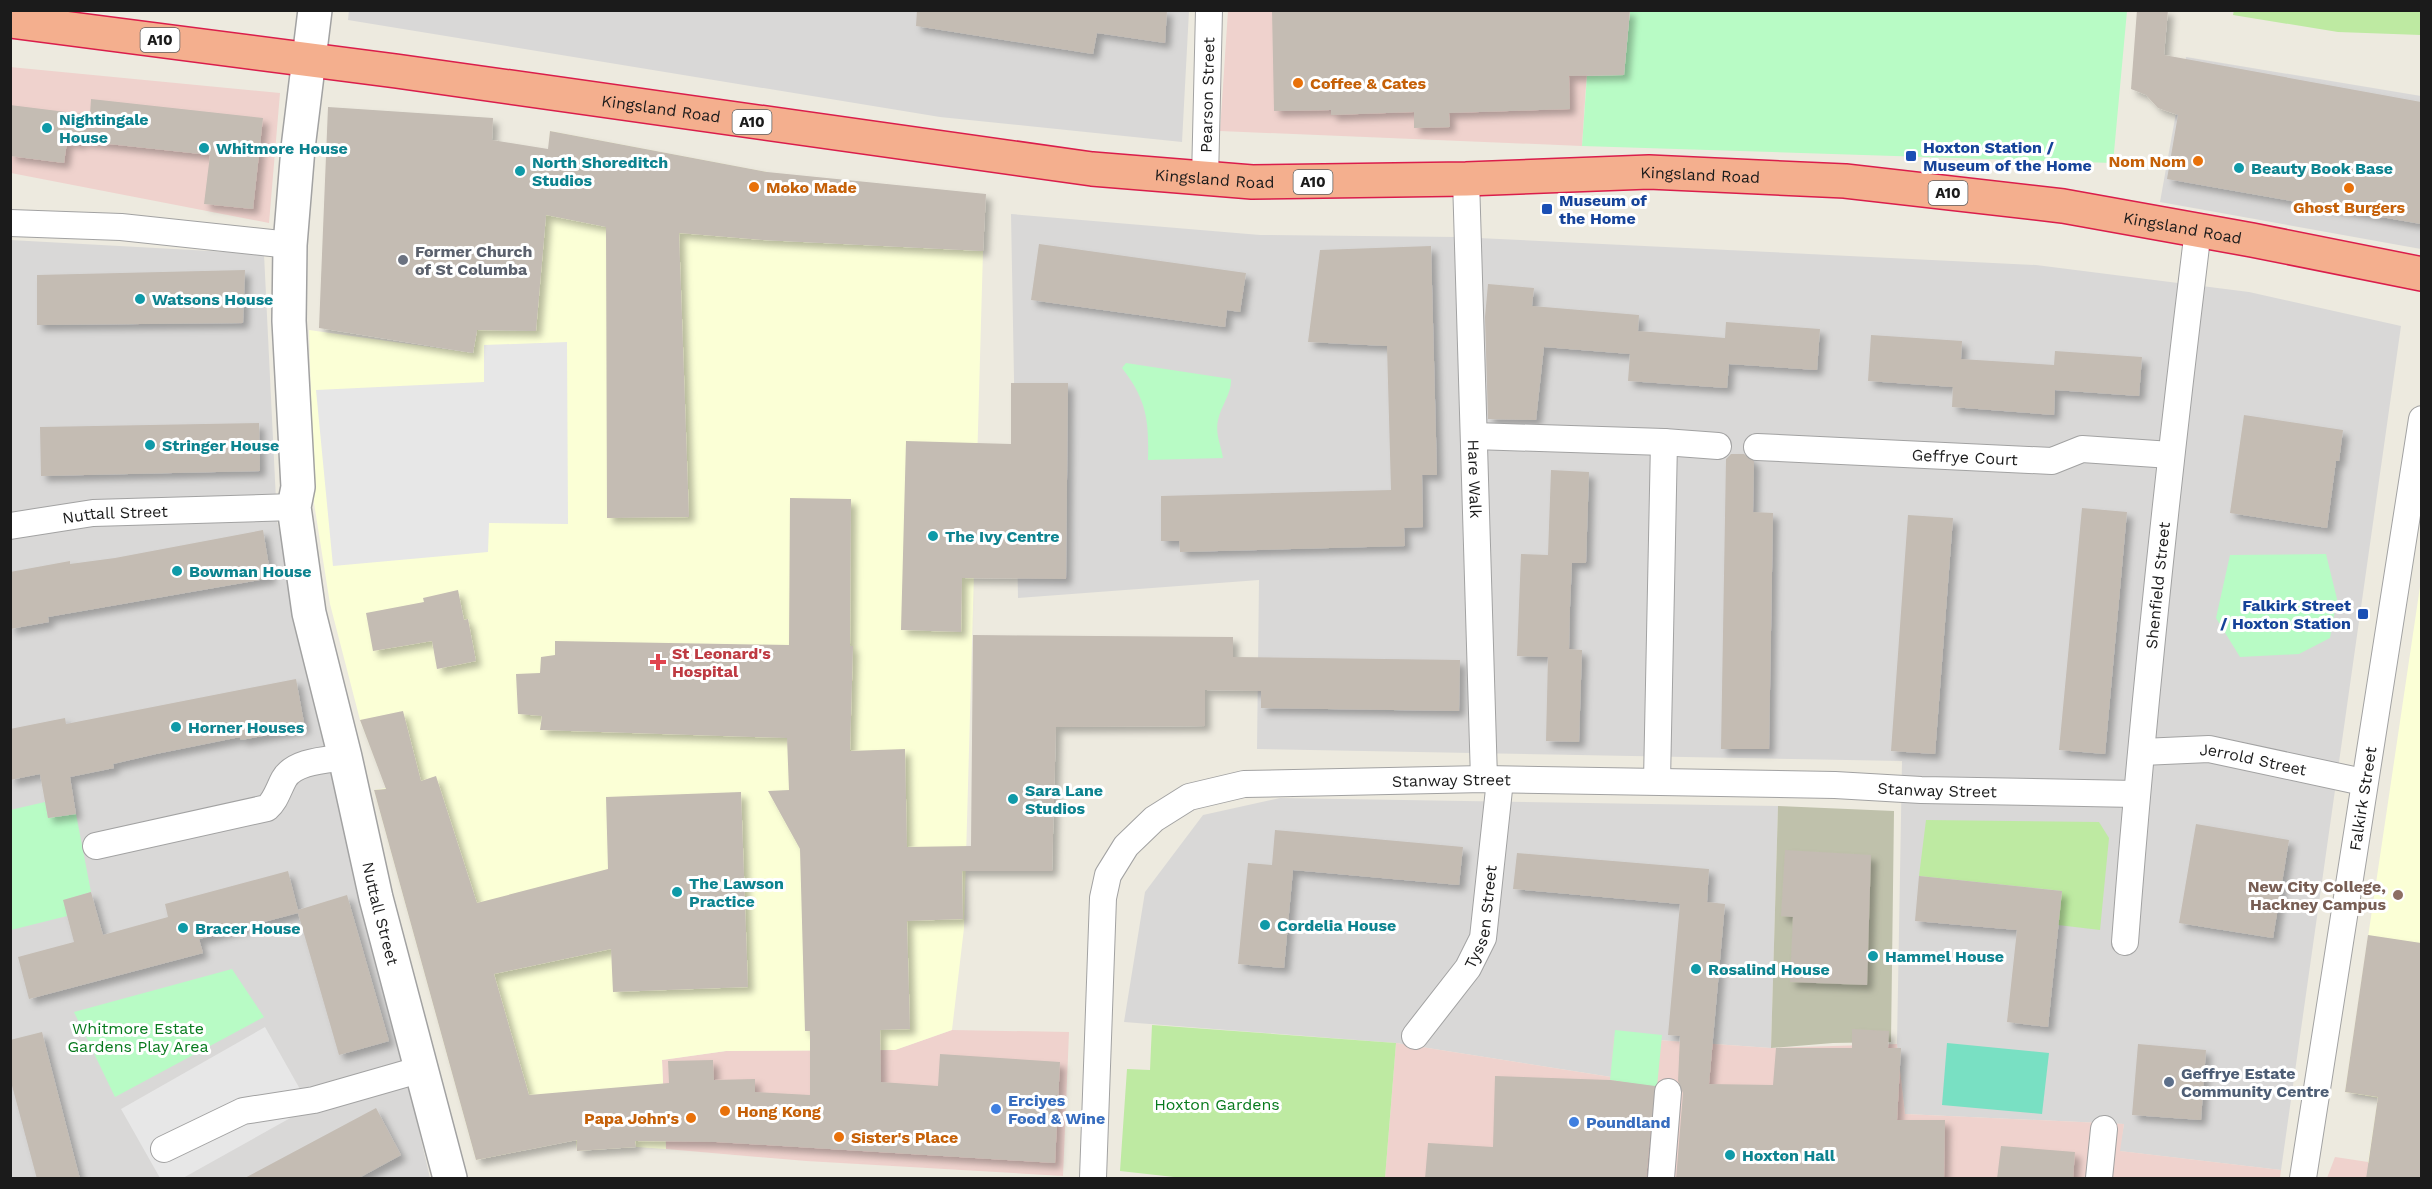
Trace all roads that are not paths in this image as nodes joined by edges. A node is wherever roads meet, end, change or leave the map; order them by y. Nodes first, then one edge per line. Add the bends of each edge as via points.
1 (315, 10) edge
2 (1209, 10) edge
3 (10, 21) edge
4 (309, 60) junction
5 (1205, 179) junction
6 (1466, 179) junction
7 (10, 223) edge
8 (2199, 230) junction
9 (290, 245) junction
10 (2421, 274) edge
11 (2421, 419) edge
12 (1474, 436) junction
13 (1664, 442) junction
14 (1718, 446) dead end
15 (1757, 447) dead end
16 (2171, 455) junction
17 (294, 507) junction
18 (10, 526) edge
19 (2142, 752) junction
20 (345, 757) junction
21 (1492, 779) junction
22 (1657, 781) junction
23 (2363, 782) junction
24 (2136, 794) junction
25 (96, 846) dead end
26 (2125, 942) dead end
27 (1415, 1036) dead end
28 (422, 1069) junction
29 (1668, 1092) dead end
30 (2104, 1129) dead end
31 (164, 1149) dead end
32 (450, 1179) edge
33 (1093, 1179) edge
34 (1661, 1179) edge
35 (2099, 1179) edge
36 (2303, 1179) edge

1 - 4 street, Nuttall Street
2 - 5 street, Pearson Street
3 - 4 highway, Kingsland Road / A10
4 - 5 highway, Kingsland Road / A10 via 1008,159
4 - 9 street, Nuttall Street
5 - 6 highway, Kingsland Road / A10
6 - 8 highway, Kingsland Road / A10 via 1649,172 1845,181 2063,206
6 - 12 street, Hare Walk
7 - 9 street via 121,227
8 - 10 highway, Kingsland Road / A10
8 - 16 street, Shenfield Street
9 - 17 street, Nuttall Street via 298,487
11 - 23 street, Falkirk Street
12 - 13 street
12 - 21 street, Hare Walk
13 - 14 street
13 - 22 street
15 - 16 street, Geffrye Court via 2052,461 2082,449
16 - 19 street, Shenfield Street
17 - 18 street, Nuttall Street via 93,513
17 - 20 street, Nuttall Street via 309,613
19 - 23 street, Jerrold Street via 2209,749
19 - 24 street, Shenfield Street
20 - 25 street via 294,767 267,808
20 - 28 street, Nuttall Street via 376,898
21 - 22 street, Stanway Street
21 - 27 street, Tyssen Street via 1483,938 1468,968
21 - 33 street, Stanway Street via 1244,784 1189,797 1154,819 1126,846 1108,875 1103,898
22 - 24 street, Stanway Street
23 - 36 street, Falkirk Street
24 - 26 street, Shenfield Street
28 - 31 street via 314,1100 243,1112
28 - 32 street, Nuttall Street
29 - 34 street
30 - 35 street

